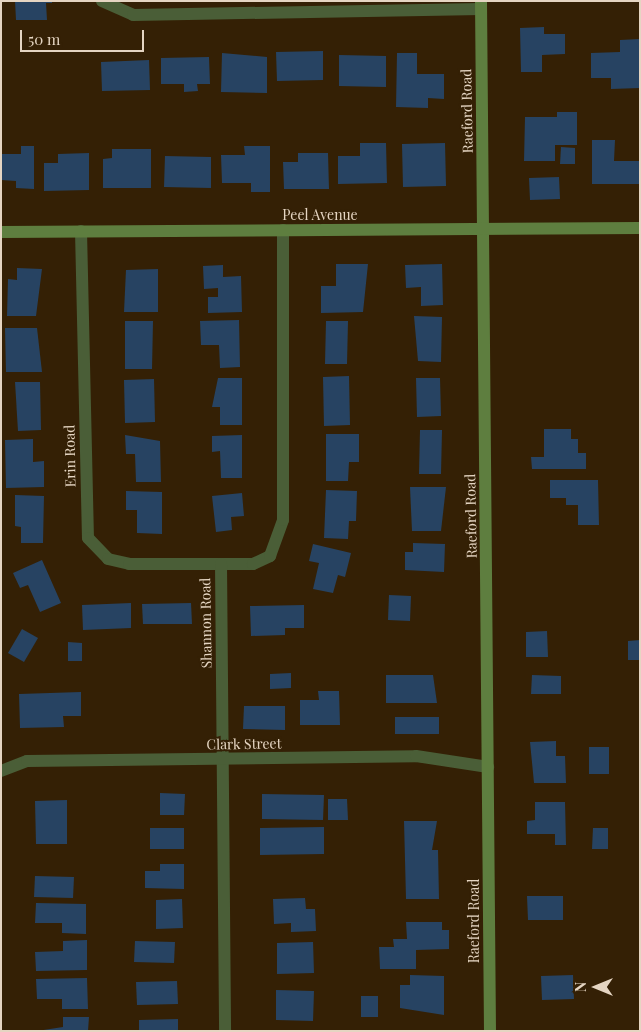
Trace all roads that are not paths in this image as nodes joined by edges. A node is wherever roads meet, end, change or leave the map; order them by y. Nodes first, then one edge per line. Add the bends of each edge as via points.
1 (103, 2) edge
2 (481, 5) edge
3 (640, 228) edge
4 (483, 229) junction
5 (283, 230) junction
6 (81, 231) junction
7 (1, 232) edge
8 (221, 564) junction
9 (223, 760) junction
10 (488, 767) junction
11 (1, 771) edge
12 (225, 1031) edge
13 (490, 1031) edge

1 - 2 street via 133,15
2 - 4 street, Raeford Road
3 - 4 street, Peel Avenue
4 - 5 street, Peel Avenue
4 - 10 street, Raeford Road
5 - 6 street, Peel Avenue
5 - 8 street, Shannon Road via 283,520 270,556 253,564
6 - 7 street, Peel Avenue
6 - 8 street, Erin Road via 88,538 108,559 129,564
8 - 9 street, Shannon Road
9 - 10 street, Clark Street via 416,756
9 - 11 street, Clark Street via 27,761
9 - 12 street, Shannon Road
10 - 13 street, Raeford Road

